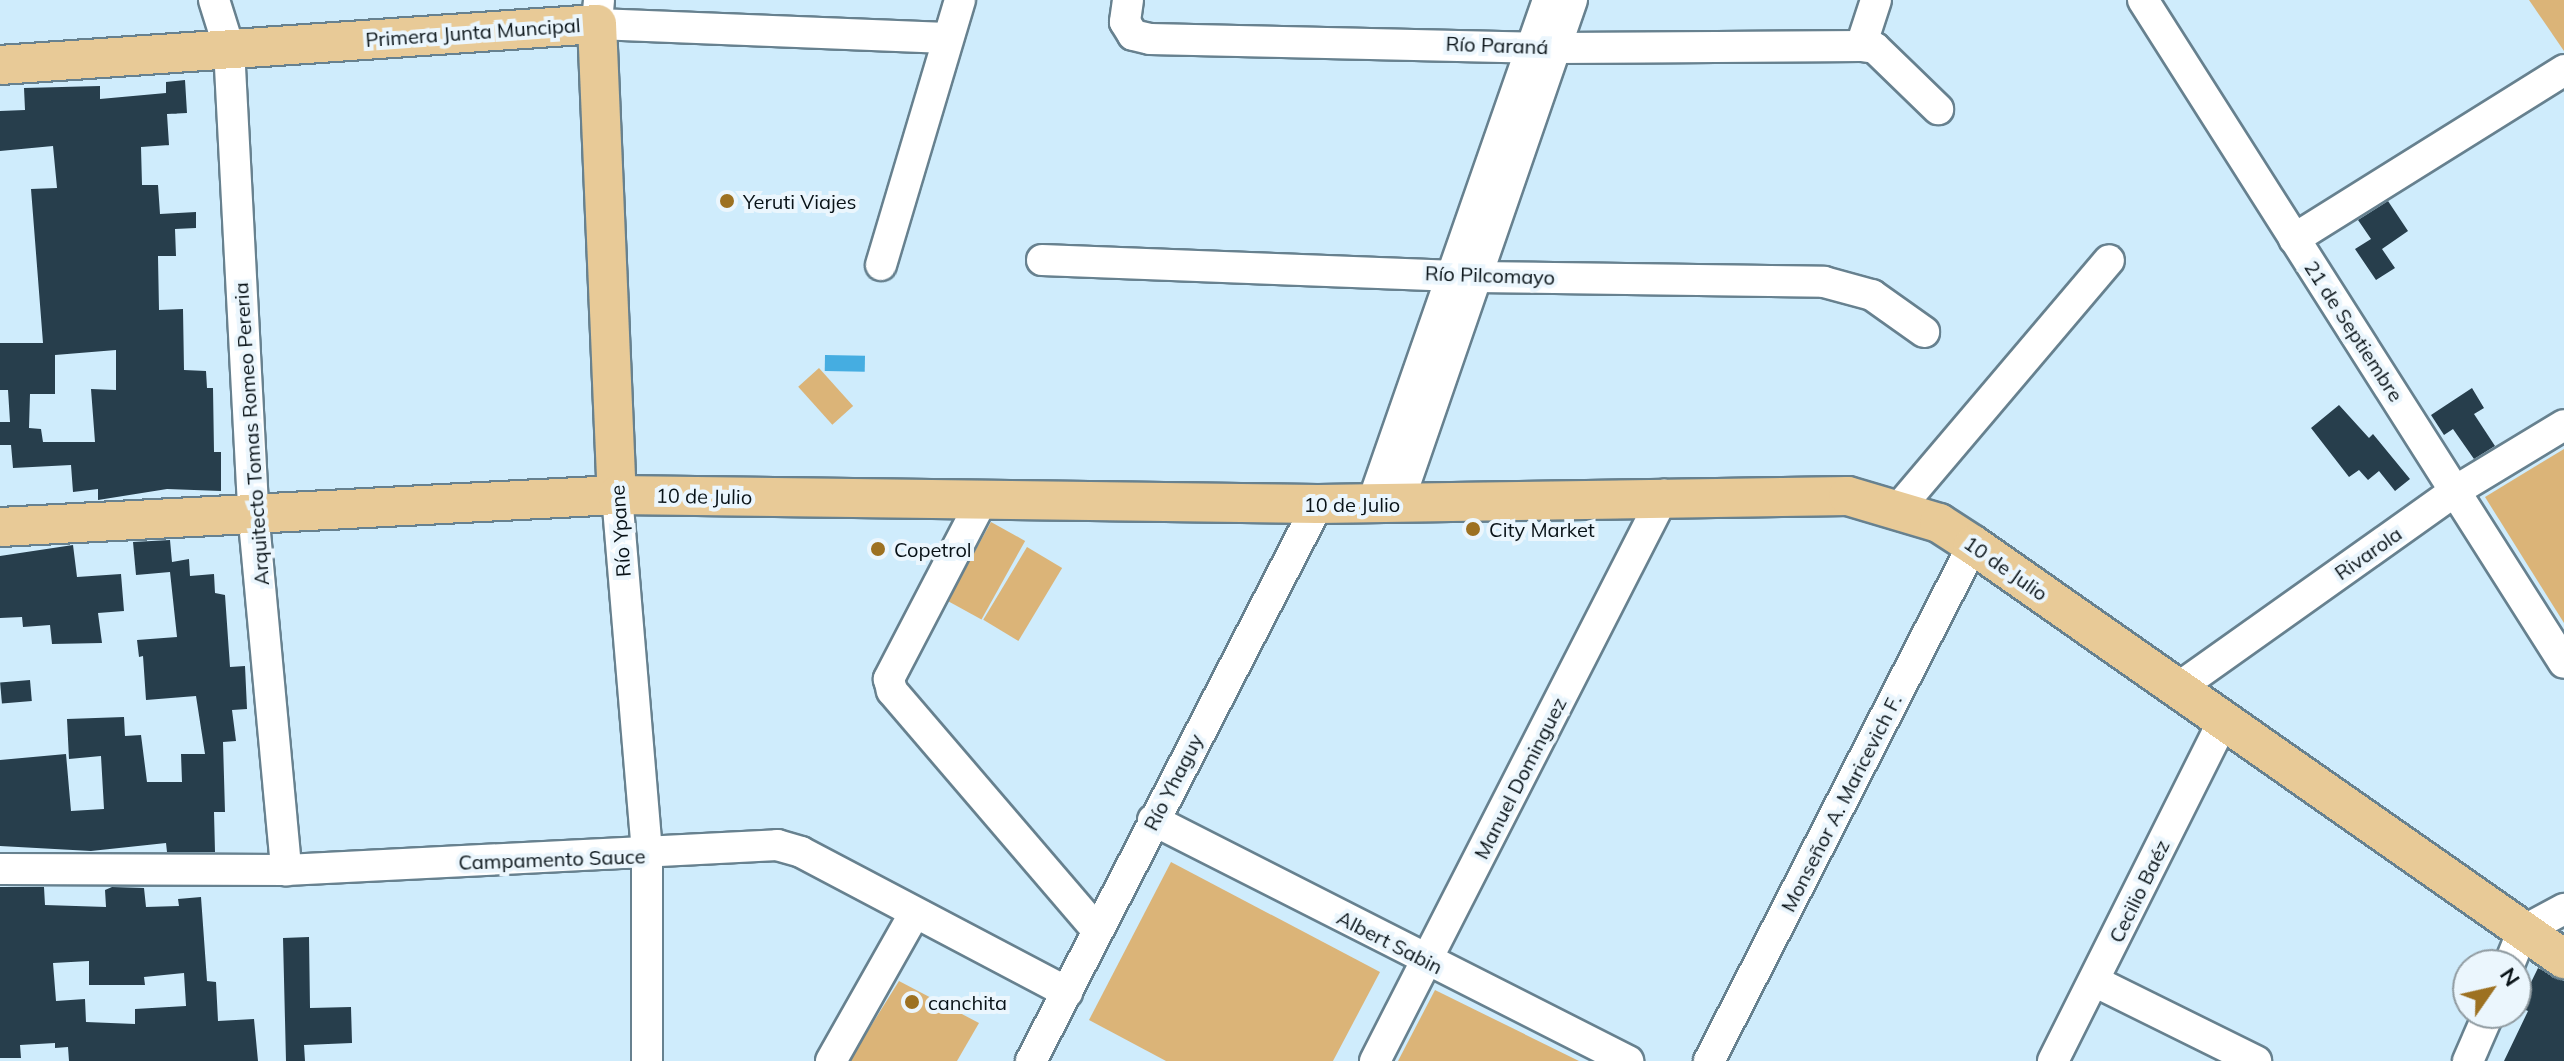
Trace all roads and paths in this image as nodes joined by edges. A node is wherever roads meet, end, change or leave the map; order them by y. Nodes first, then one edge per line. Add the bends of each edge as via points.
1 (214, 0) edge
2 (960, 0) edge
3 (1128, 0) edge
4 (1548, 0) edge
5 (1572, 0) edge
6 (1876, 0) edge
7 (2143, 0) edge
8 (598, 12) edge
9 (947, 38) junction
10 (1545, 46) junction
11 (1861, 46) junction
12 (229, 48) junction
13 (0, 65) edge
14 (2564, 70) edge
15 (1938, 109) dead end
16 (2294, 239) junction
17 (1042, 260) dead end
18 (2109, 260) dead end
19 (881, 265) dead end
20 (1463, 275) junction
21 (1924, 332) dead end
22 (2564, 425) edge
23 (2455, 491) junction
24 (617, 495) junction
25 (1664, 495) junction
26 (982, 500) junction
27 (1318, 504) junction
28 (1385, 504) junction
29 (1898, 509) junction
30 (253, 511) junction
31 (0, 527) edge
32 (1973, 545) junction
33 (2564, 663) edge
34 (2178, 688) junction
35 (2224, 720) junction
36 (1153, 820) junction
37 (647, 855) junction
38 (0, 869) edge
39 (286, 870) junction
40 (2564, 909) edge
41 (914, 914) junction
42 (1097, 930) junction
43 (2516, 948) edge
44 (2564, 959) edge
45 (1426, 961) junction
46 (2094, 981) junction
47 (1067, 992) junction
48 (2482, 1029) edge
49 (647, 1061) edge
50 (831, 1061) edge
51 (1031, 1061) edge
52 (1375, 1061) edge
53 (1628, 1061) edge
54 (1709, 1061) edge
55 (2053, 1061) edge
56 (2256, 1061) edge
57 (2468, 1061) edge

1 - 12 street, Arquitecto Tomas Romeo Pereria
2 - 9 street
3 - 10 street, Río Paraná via 1125,22 1133,35 1150,39
4 - 10 street
5 - 10 street
6 - 11 street
7 - 16 street, 21 de Septiembre
8 - 9 street, Primera Junta Muncipal
8 - 12 main road, Primera Junta Muncipal
8 - 24 main road, Río Ypane
9 - 19 street
10 - 11 street, Río Paraná
10 - 20 street
11 - 15 street via 1875,48
12 - 13 main road, Primera Junta Muncipal
12 - 30 street, Arquitecto Tomas Romeo Pereria
14 - 16 street
16 - 23 street, 21 de Septiembre
17 - 20 street, Río Pilcomayo
18 - 29 street
20 - 21 street, Río Pilcomayo via 1824,282 1872,295
20 - 28 street
22 - 23 street, Rivarola
23 - 33 street, 21 de Septiembre
23 - 34 street, Rivarola
24 - 26 main road, 10 de Julio
24 - 30 main road, 10 de Julio
24 - 37 street, Río Ypane
25 - 28 main road, 10 de Julio
25 - 29 main road, 10 de Julio via 1848,496
25 - 45 street, Manuel Dominguez
26 - 27 main road, 10 de Julio
26 - 42 street via 889,679 892,691
27 - 28 main road, 10 de Julio
27 - 36 street, Río Yhaguy
29 - 32 main road, 10 de Julio via 1939,523
30 - 31 main road, 10 de Julio
30 - 39 street, Arquitecto Tomas Romeo Pereria
32 - 34 main road, 10 de Julio
32 - 54 street, Monseñor A. Maricevich F.
34 - 35 main road, 10 de Julio
35 - 43 main road, 10 de Julio
35 - 46 street, Cecilio Baéz
36 - 42 street, Río Yhaguy
36 - 45 street, Albert Sabin
37 - 39 street, Campamento Sauce
37 - 41 street, Campamento Sauce via 777,845 801,852
37 - 49 street, Río Ypane
38 - 39 street, Campamento Sauce
40 - 43 street
41 - 47 street, Campamento Sauce
41 - 50 street
42 - 47 street, Río Yhaguy
43 - 44 main road, 10 de Julio
45 - 52 street, Manuel Dominguez
45 - 53 street, Albert Sabin
46 - 55 street, Cecilio Baéz
46 - 56 street
47 - 51 street, Río Yhaguy
48 - 57 street

